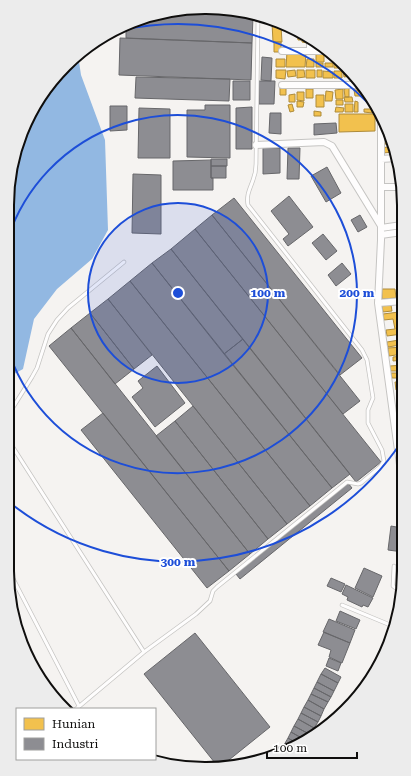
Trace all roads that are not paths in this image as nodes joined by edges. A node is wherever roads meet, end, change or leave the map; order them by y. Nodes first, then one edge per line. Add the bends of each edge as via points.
1 (258, 22) edge
2 (310, 45) edge
3 (282, 51) dead end
4 (310, 51) junction
5 (318, 51) edge
6 (282, 85) dead end
7 (354, 85) edge
8 (381, 130) edge
9 (256, 145) junction
10 (391, 158) edge
11 (381, 159) junction
12 (381, 186) junction
13 (396, 186) edge
14 (397, 225) edge
15 (381, 227) junction
16 (397, 233) edge
17 (381, 235) junction
18 (124, 262) dead end
19 (397, 301) edge
20 (378, 303) junction
21 (14, 406) edge
22 (397, 443) edge
23 (14, 449) edge
24 (394, 566) dead end
25 (14, 581) edge
26 (396, 588) edge
27 (342, 605) dead end
28 (389, 624) edge
29 (144, 652) junction
30 (78, 708) edge

1 - 9 lane
2 - 4 street
3 - 4 street
4 - 5 street
6 - 7 street
8 - 11 street
9 - 15 street via 324,142 332,146
9 - 29 lane via 256,173 248,193 248,205 365,355 373,398 368,410 368,423 382,450 384,461 361,483 347,482 217,587 210,601 196,614
10 - 11 street
11 - 12 street
12 - 13 street
12 - 15 street
14 - 15 street
15 - 17 street
16 - 17 street
17 - 20 street
18 - 21 lane via 57,320 48,334 37,368
19 - 20 street
20 - 22 street
23 - 29 lane
24 - 26 lane via 393,586
25 - 30 lane
27 - 28 lane
29 - 30 lane

